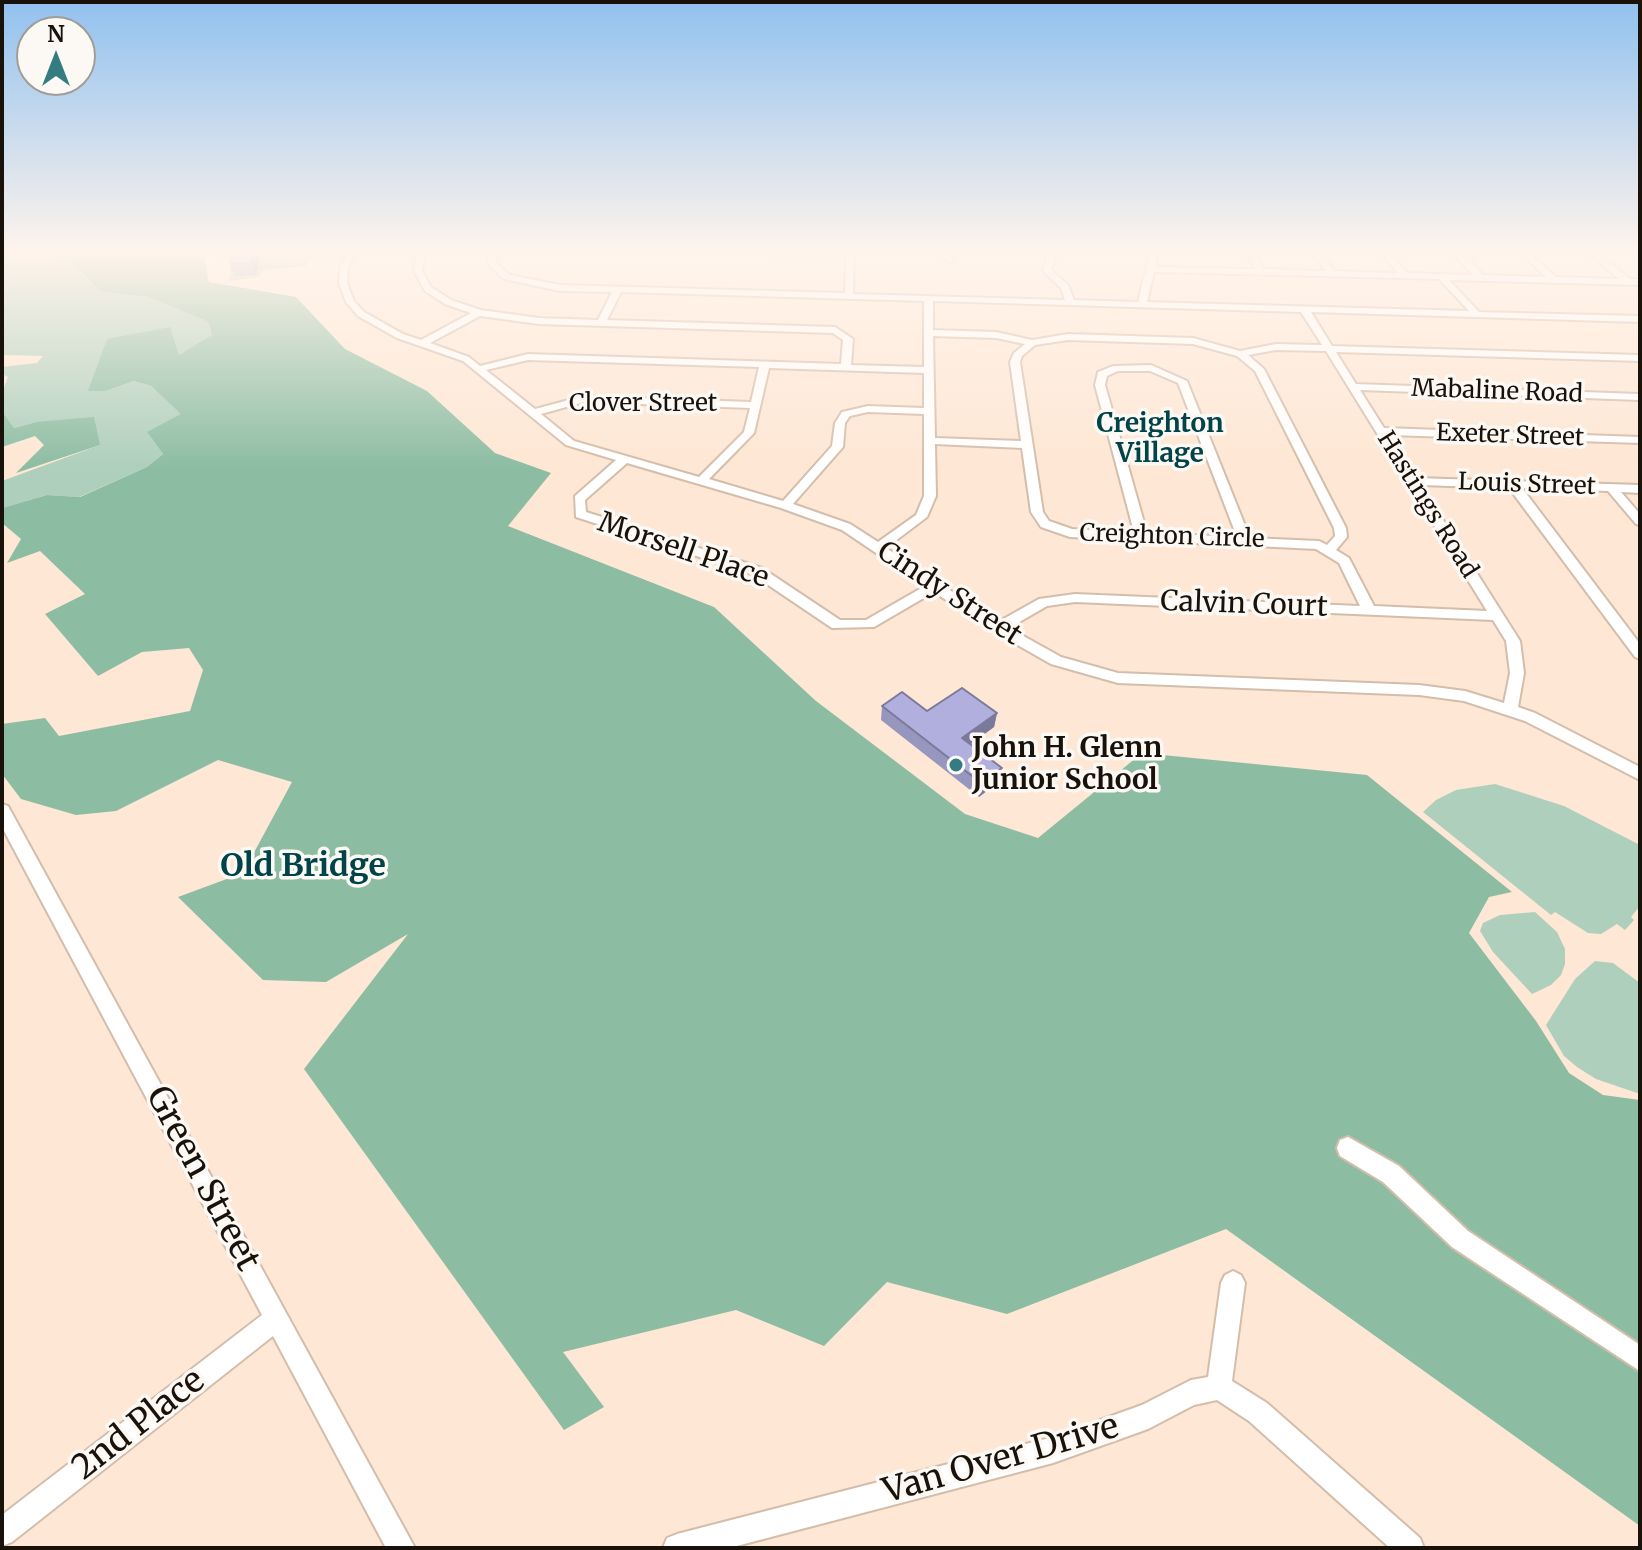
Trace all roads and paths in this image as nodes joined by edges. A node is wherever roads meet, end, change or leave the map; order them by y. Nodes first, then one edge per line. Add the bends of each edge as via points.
1 (375, 323) edge
2 (460, 323) edge
3 (612, 323) edge
4 (928, 323) edge
5 (1313, 323) edge
6 (928, 333) junction
7 (1136, 339) junction
8 (423, 343) junction
9 (1032, 343) junction
10 (1329, 349) junction
11 (1240, 354) junction
12 (1640, 358) edge
13 (765, 365) junction
14 (846, 367) junction
15 (1144, 367) junction
16 (479, 369) junction
17 (928, 370) junction
18 (1354, 387) junction
19 (1640, 397) edge
20 (755, 405) junction
21 (929, 411) junction
22 (532, 413) junction
23 (1381, 431) junction
24 (1640, 440) edge
25 (931, 441) junction
26 (1026, 445) junction
27 (623, 460) junction
28 (701, 481) junction
29 (1413, 481) junction
30 (1513, 485) junction
31 (1611, 488) junction
32 (1640, 489) edge
33 (785, 505) junction
34 (1640, 521) edge
35 (1141, 535) junction
36 (1244, 539) junction
37 (878, 548) junction
38 (1330, 549) junction
39 (934, 586) junction
40 (1369, 610) junction
41 (1498, 616) junction
42 (998, 628) junction
43 (1640, 654) edge
44 (1510, 709) junction
45 (1640, 774) edge
46 (2, 811) edge
47 (1348, 1148) dead end
48 (1233, 1283) dead end
49 (277, 1318) junction
50 (1640, 1359) edge
51 (1219, 1387) junction
52 (2, 1532) edge
53 (1401, 1544) edge
54 (401, 1548) edge
55 (677, 1548) edge

1 - 8 street, Cindy Street
2 - 8 street
3 - 14 street via 835,330 848,339
4 - 6 street
5 - 10 street, Hastings Road
6 - 9 street via 996,335
6 - 17 street
7 - 9 street via 1068,337
7 - 11 street via 1202,342
7 - 15 street
8 - 16 street, Cindy Street
9 - 26 street, Creighton Circle via 1015,362
10 - 11 street via 1264,348
10 - 12 street
10 - 18 street, Hastings Road
11 - 38 street via 1262,374 1340,528 1341,537
13 - 14 street
13 - 16 street via 528,357
13 - 20 street
14 - 17 street
15 - 35 street via 1110,369 1100,381
15 - 36 street via 1182,381
16 - 22 street, Cindy Street
17 - 21 street
18 - 19 street, Mabaline Road
18 - 23 street, Hastings Road
20 - 22 street, Clover Street via 584,399
20 - 28 street via 747,436
21 - 25 street
21 - 33 street via 868,409 846,414 837,447
22 - 27 street, Cindy Street via 570,443
23 - 24 street, Exeter Street
23 - 29 street, Hastings Road
25 - 26 street
25 - 37 street via 927,505 908,529
26 - 35 street, Creighton Circle via 1042,522 1063,532
27 - 28 street, Cindy Street
27 - 39 street, Morsell Place via 579,499 580,514 757,571 837,625 869,624
28 - 33 street, Cindy Street
29 - 30 street, Louis Street
29 - 41 street, Hastings Road
30 - 31 street, Louis Street
30 - 43 street
31 - 32 street, Louis Street
31 - 34 street
33 - 37 street, Cindy Street via 846,527
35 - 36 street, Creighton Circle
36 - 38 street, Creighton Circle via 1305,542
37 - 39 street, Cindy Street
38 - 40 street via 1344,561
39 - 42 street, Cindy Street
40 - 41 street, Calvin Court
40 - 42 street, Calvin Court via 1065,598 1044,602
41 - 44 street, Hastings Road via 1513,641 1518,663
42 - 44 street, Cindy Street via 1056,661 1095,675 1434,691
44 - 45 street, Cindy Street
46 - 49 street, Green Street
47 - 50 street via 1391,1174 1460,1239
48 - 51 street
49 - 52 street, 2nd Place
49 - 54 street, Green Street
51 - 53 street via 1258,1412
51 - 55 street, Van Over Drive via 1191,1393 1148,1416 1053,1450

